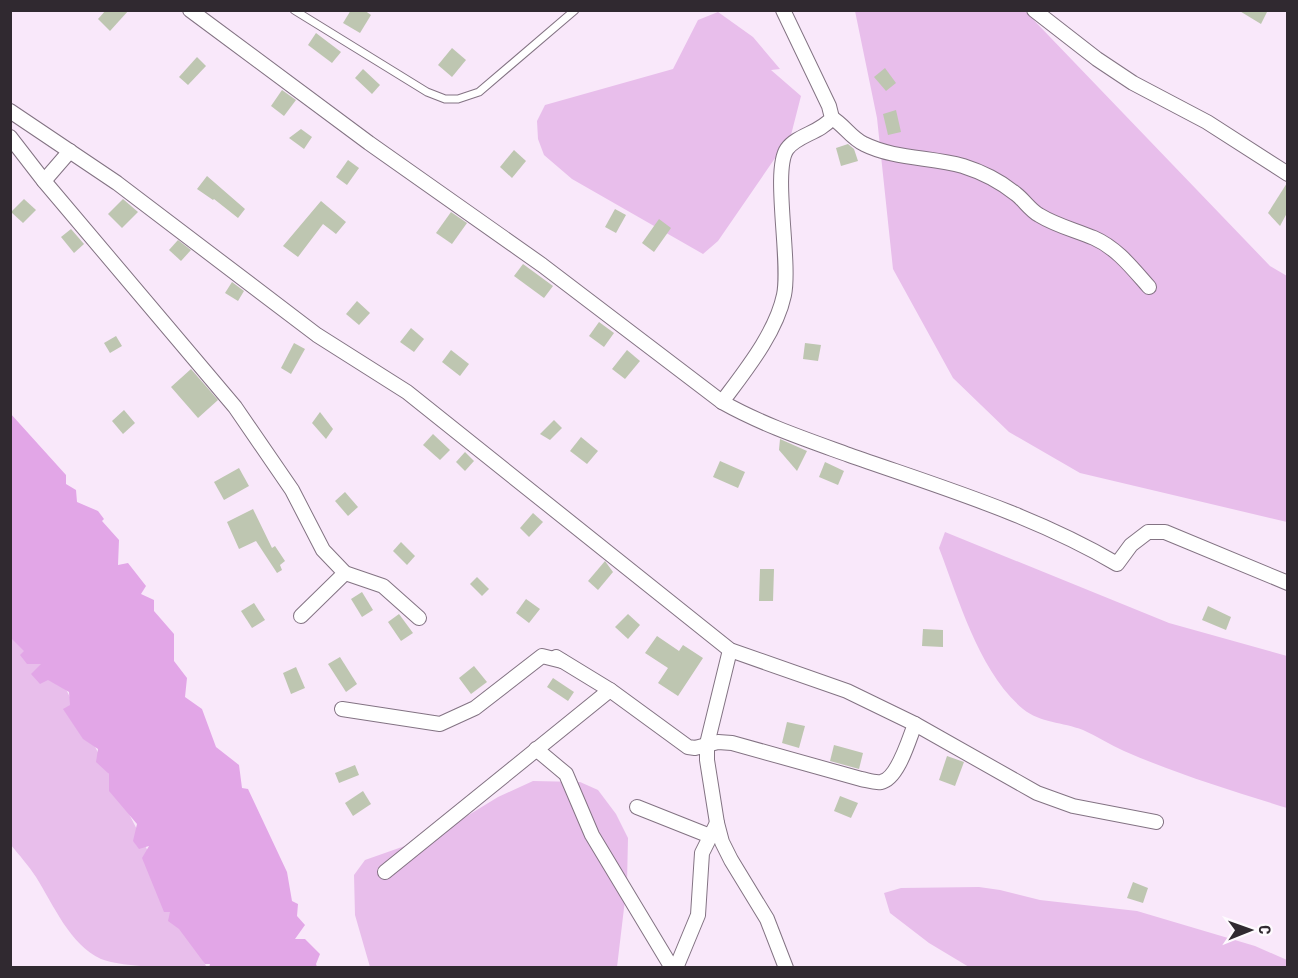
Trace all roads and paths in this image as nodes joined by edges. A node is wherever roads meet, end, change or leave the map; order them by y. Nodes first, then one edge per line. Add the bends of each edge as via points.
1 (190, 10) edge
2 (294, 10) edge
3 (576, 10) edge
4 (783, 10) edge
5 (1034, 10) edge
6 (10, 111) edge
7 (832, 118) junction
8 (10, 137) edge
9 (70, 151) junction
10 (1287, 174) edge
11 (44, 182) junction
12 (1149, 287) dead end
13 (722, 402) junction
14 (345, 573) junction
15 (1287, 583) edge
16 (301, 616) dead end
17 (419, 618) dead end
18 (730, 650) junction
19 (610, 690) junction
20 (342, 709) dead end
21 (915, 724) junction
22 (707, 744) junction
23 (537, 749) junction
24 (637, 807) dead end
25 (1156, 822) dead end
26 (717, 823) junction
27 (710, 836) junction
28 (385, 872) dead end
29 (672, 968) edge
30 (676, 968) edge
31 (786, 968) edge

1 - 13 street
2 - 3 lane via 427,93 446,99 479,92
4 - 7 street via 830,106
5 - 10 street via 1133,83 1207,122
6 - 9 street
7 - 12 street via 866,146 964,167 997,180 1059,227 1096,239 1114,250
7 - 13 street via 825,127 788,148 782,159 787,270 784,295 776,323
8 - 11 street
9 - 11 street
9 - 18 street via 317,335 406,392
11 - 14 street via 235,407 292,490 323,550
13 - 15 street via 788,433 1015,515 1117,564 1131,545 1148,532 1165,532
14 - 16 street
14 - 17 street via 383,586
18 - 21 street via 847,691
18 - 22 street
19 - 20 street via 559,659 542,656 475,708 440,724
19 - 22 street via 688,747
19 - 23 street
21 - 22 street via 897,768 883,782 732,744
21 - 25 street via 1037,794 1073,806
22 - 26 street
23 - 28 street
23 - 29 street via 566,774 592,835
24 - 27 street
26 - 27 street
26 - 31 street via 722,842 766,919
27 - 30 street via 702,853 698,915

